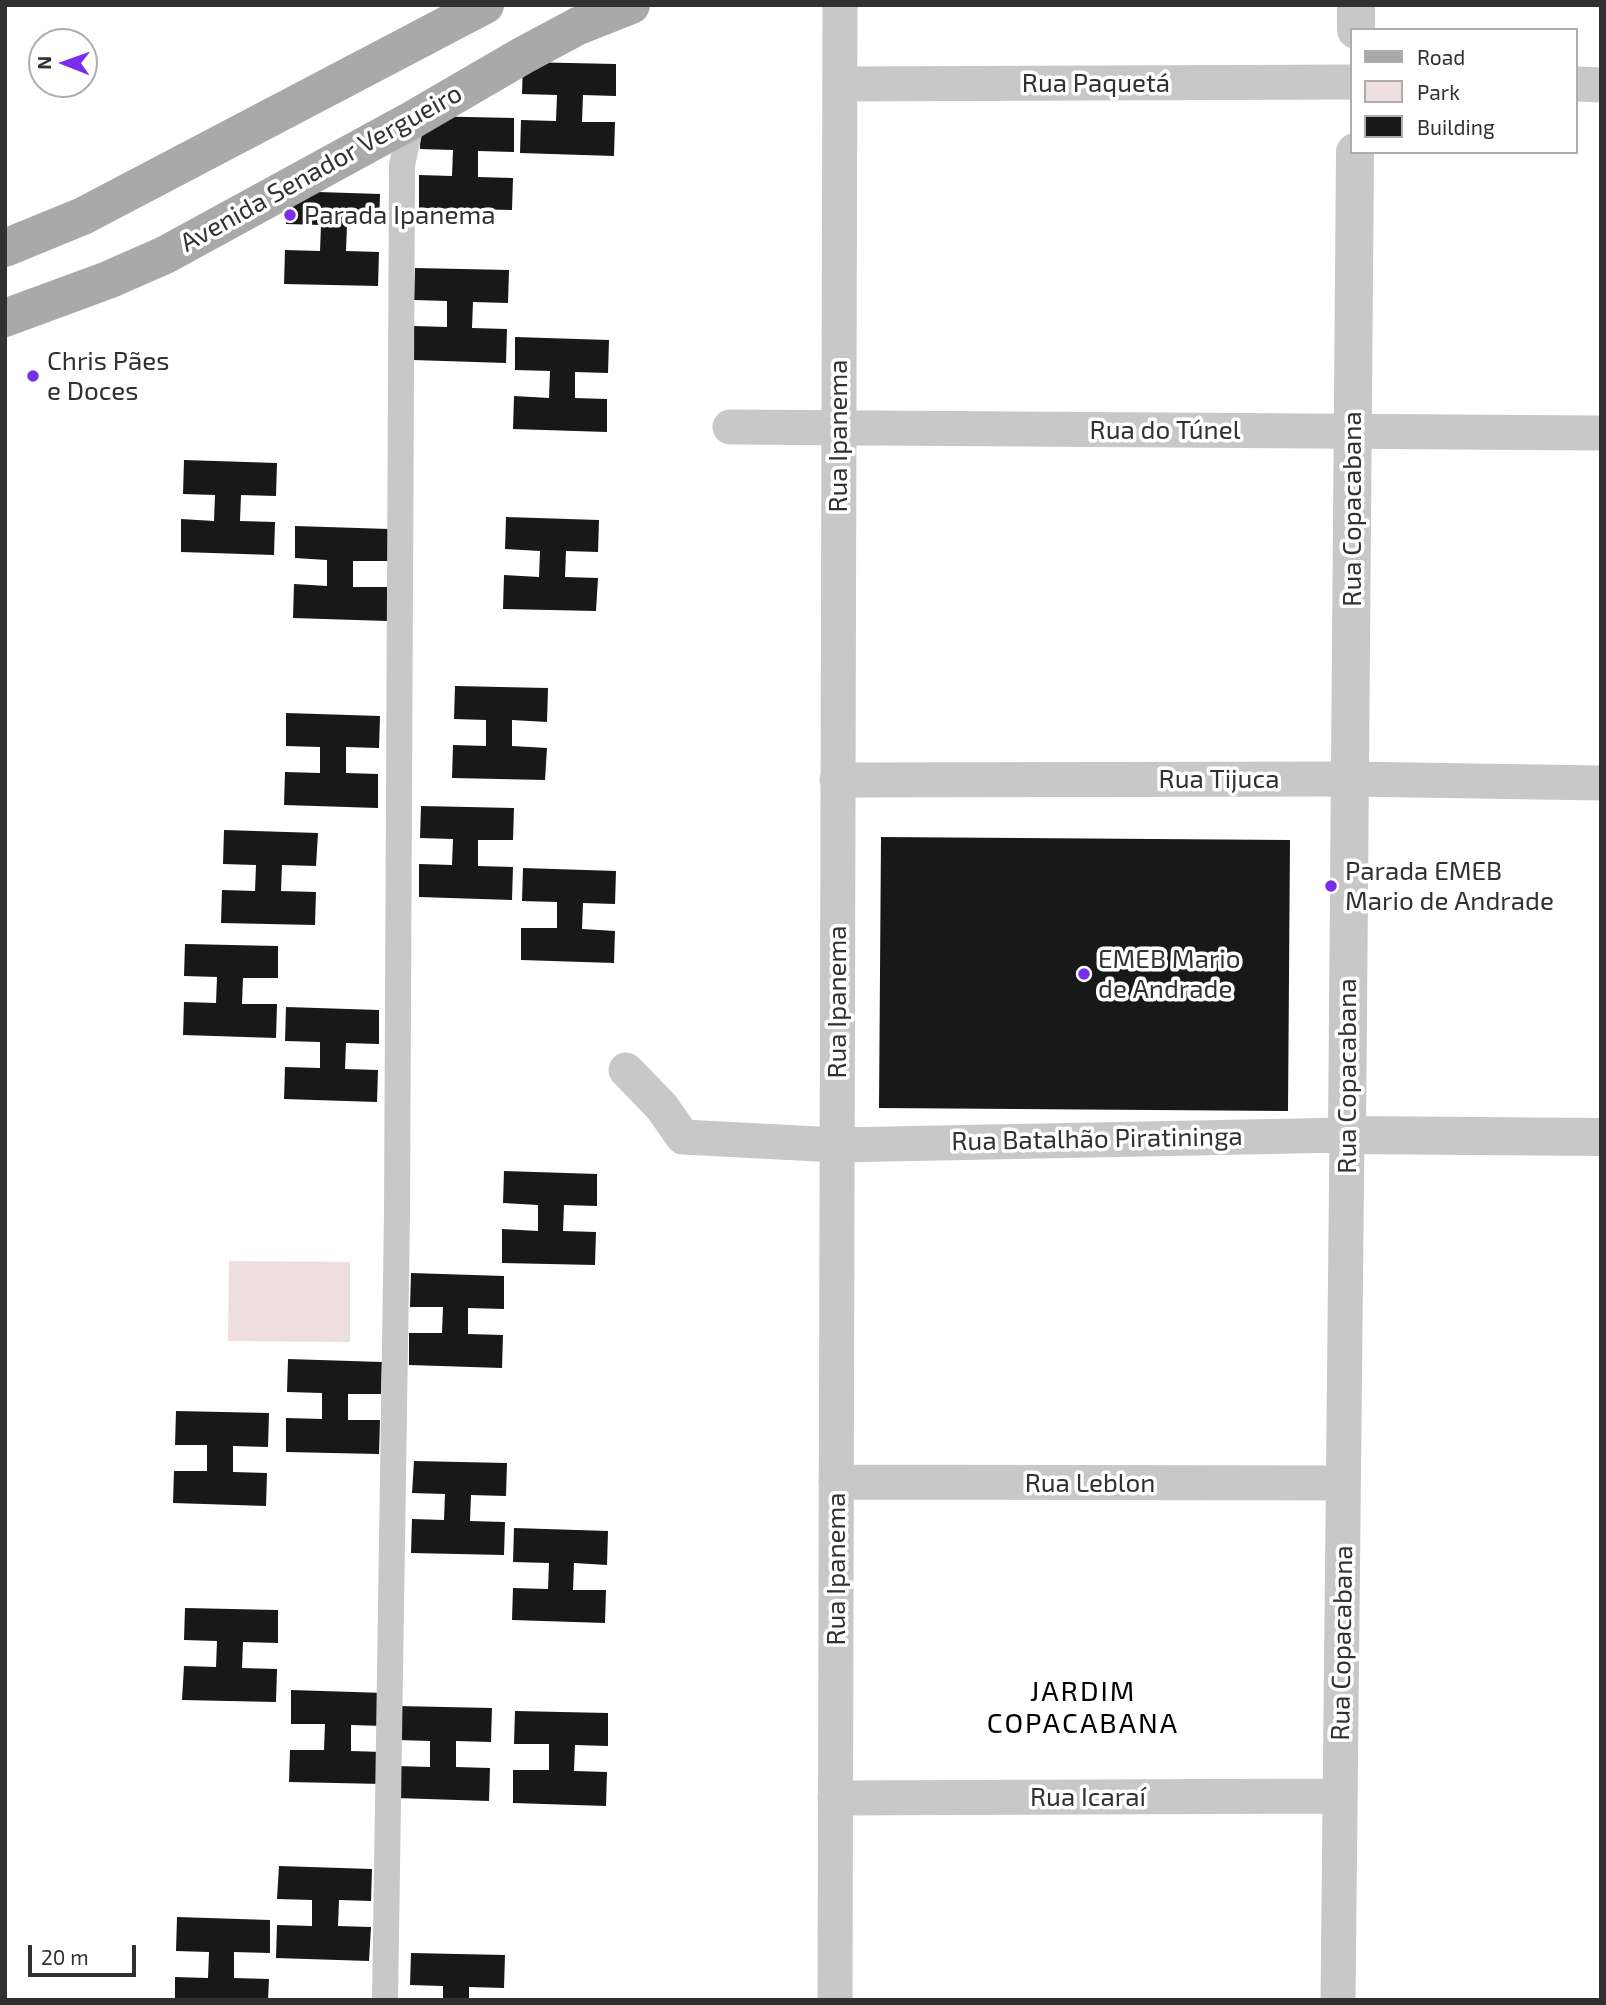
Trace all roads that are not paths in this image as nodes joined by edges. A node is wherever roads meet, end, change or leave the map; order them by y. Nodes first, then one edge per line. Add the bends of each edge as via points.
1 (485, 5) edge
2 (631, 5) edge
3 (840, 5) edge
4 (1356, 5) edge
5 (573, 16) edge
6 (1356, 28) edge
7 (1350, 82) edge
8 (840, 84) junction
9 (1578, 84) edge
10 (1601, 85) edge
11 (412, 120) junction
12 (1355, 154) edge
13 (5, 248) edge
14 (5, 318) edge
15 (730, 427) dead end
16 (838, 428) junction
17 (1352, 432) junction
18 (1601, 433) edge
19 (1350, 779) junction
20 (837, 780) junction
21 (1601, 783) edge
22 (626, 1070) dead end
23 (1347, 1135) junction
24 (1601, 1137) edge
25 (837, 1144) junction
26 (836, 1482) junction
27 (1343, 1483) junction
28 (1340, 1796) junction
29 (835, 1798) junction
30 (385, 2000) edge
31 (835, 2000) edge
32 (1338, 2000) edge

1 - 13 main road via 83,216
2 - 5 main road, Avenida Senador Vergueiro
3 - 8 street, Rua Ipanema
4 - 6 street
5 - 11 main road, Avenida Senador Vergueiro via 522,55
7 - 8 street, Rua Paquetá
8 - 16 street, Rua Ipanema
9 - 10 street
11 - 14 main road, Avenida Senador Vergueiro via 165,255
11 - 30 street via 402,164 397,1214
12 - 17 street, Rua Copacabana
15 - 16 street, Rua do Túnel
16 - 17 street, Rua do Túnel
16 - 20 street, Rua Ipanema
17 - 18 street, Rua do Túnel
17 - 19 street, Rua Copacabana
19 - 20 street, Rua Tijuca
19 - 21 street, Rua Tijuca
19 - 23 street, Rua Copacabana
20 - 25 street, Rua Ipanema
22 - 25 street, Rua Batalhão Piratininga via 661,1106 683,1138
23 - 24 street, Rua Batalhão Piratininga
23 - 25 street, Rua Batalhão Piratininga
23 - 27 street, Rua Copacabana
25 - 26 street, Rua Ipanema
26 - 27 street, Rua Leblon
26 - 29 street, Rua Ipanema
27 - 28 street, Rua Copacabana
28 - 29 street, Rua Icaraí
28 - 32 street, Rua Copacabana
29 - 31 street, Rua Ipanema

